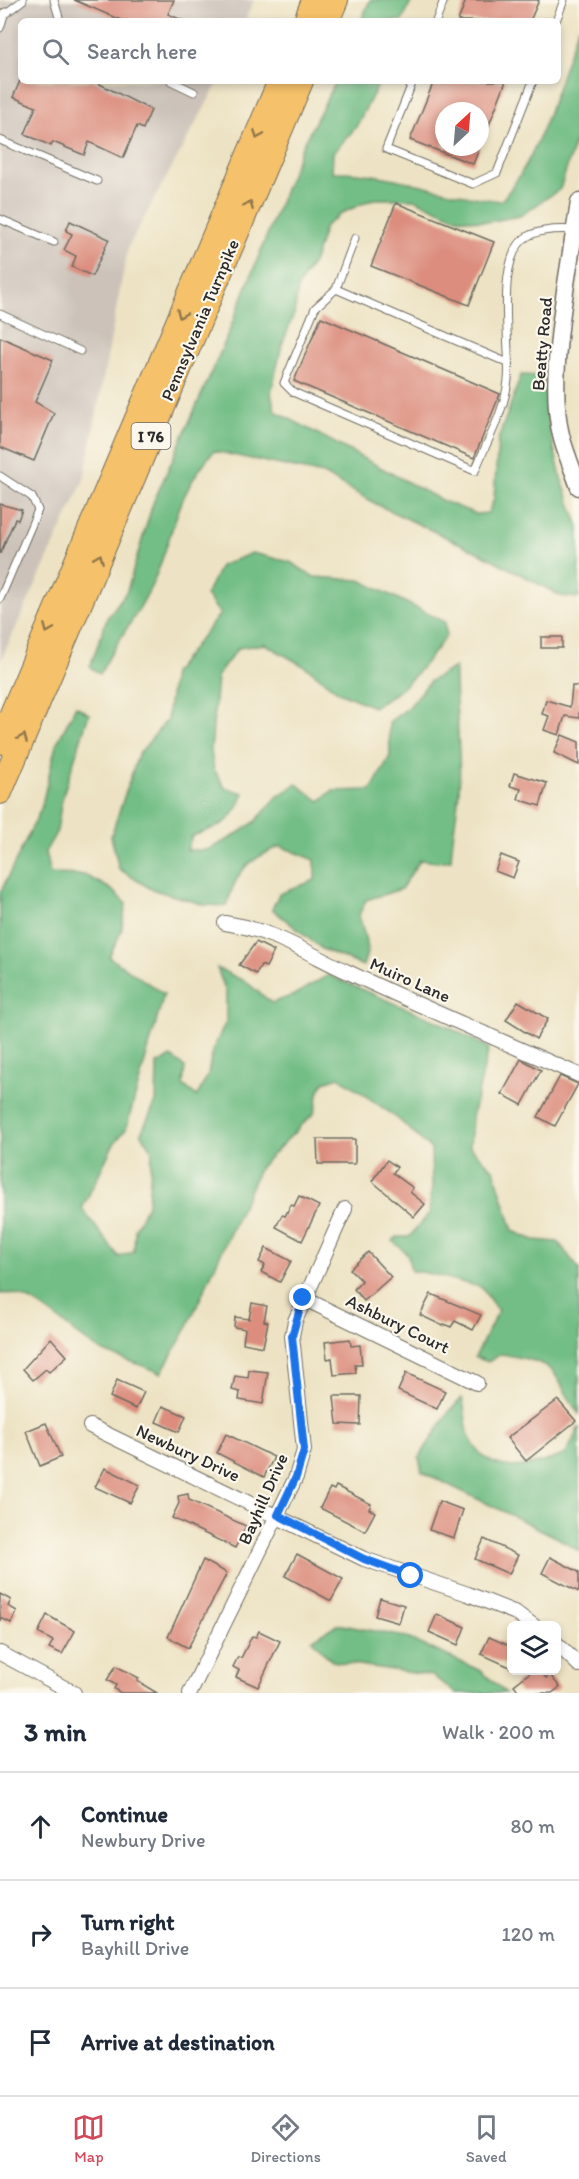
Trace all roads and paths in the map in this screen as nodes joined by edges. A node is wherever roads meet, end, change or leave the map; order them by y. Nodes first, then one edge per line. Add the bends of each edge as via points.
1 (23, 0) edge
2 (54, 0) edge
3 (314, 0) edge
4 (336, 0) edge
5 (444, 0) edge
6 (564, 0) edge
7 (59, 18) edge
8 (307, 18) edge
9 (328, 18) edge
10 (437, 18) edge
11 (557, 18) edge
12 (0, 28) edge
13 (177, 84) edge
14 (279, 84) edge
15 (300, 84) edge
16 (412, 84) edge
17 (532, 84) edge
18 (194, 92) dead end
19 (0, 140) edge
20 (97, 181) dead end
21 (579, 202) edge
22 (0, 219) edge
23 (575, 230) junction
24 (355, 238) dead end
25 (54, 242) dead end
26 (336, 289) junction
27 (0, 314) edge
28 (80, 351) dead end
29 (508, 363) junction
30 (0, 476) edge
31 (579, 487) edge
32 (0, 599) edge
33 (0, 742) edge
34 (0, 792) edge
35 (225, 923) dead end
36 (579, 1075) edge
37 (345, 1209) dead end
38 (303, 1298) junction
39 (477, 1383) dead end
40 (90, 1426) dead end
41 (278, 1515) junction
42 (527, 1621) edge
43 (561, 1648) edge
44 (0, 1653) edge
45 (579, 1665) edge
46 (74, 1693) edge
47 (190, 1693) edge

1 - 12 lane via 5,13
2 - 7 lane
3 - 8 highway
4 - 9 highway
5 - 10 lane
6 - 11 lane
13 - 18 lane
14 -> 33 highway, Pennsylvania Turnpike / I 76
34 -> 15 highway, Pennsylvania Turnpike / I 76
16 - 17 lane via 386,149 473,184 497,173
19 - 20 lane
21 - 23 street, Beatty Road
22 - 25 lane
23 - 29 lane via 554,229 528,236 516,251 506,277
23 - 31 street, Beatty Road via 561,330 557,403 561,434
24 - 26 lane
26 - 29 lane
26 - 29 lane via 315,308 284,382 293,392 475,471 503,403
27 - 28 lane
30 - 32 lane via 32,497 38,510
35 - 36 street, Muiro Lane via 254,927 283,938 346,971
37 - 38 street, Bayhill Drive
38 - 39 street, Ashbury Court
38 - 41 street, Bayhill Drive via 292,1336 304,1450
40 - 41 street, Newbury Drive
41 - 42 street, Newbury Drive via 364,1559 468,1594
41 - 47 street, Bayhill Drive
43 - 45 street
44 - 46 street

